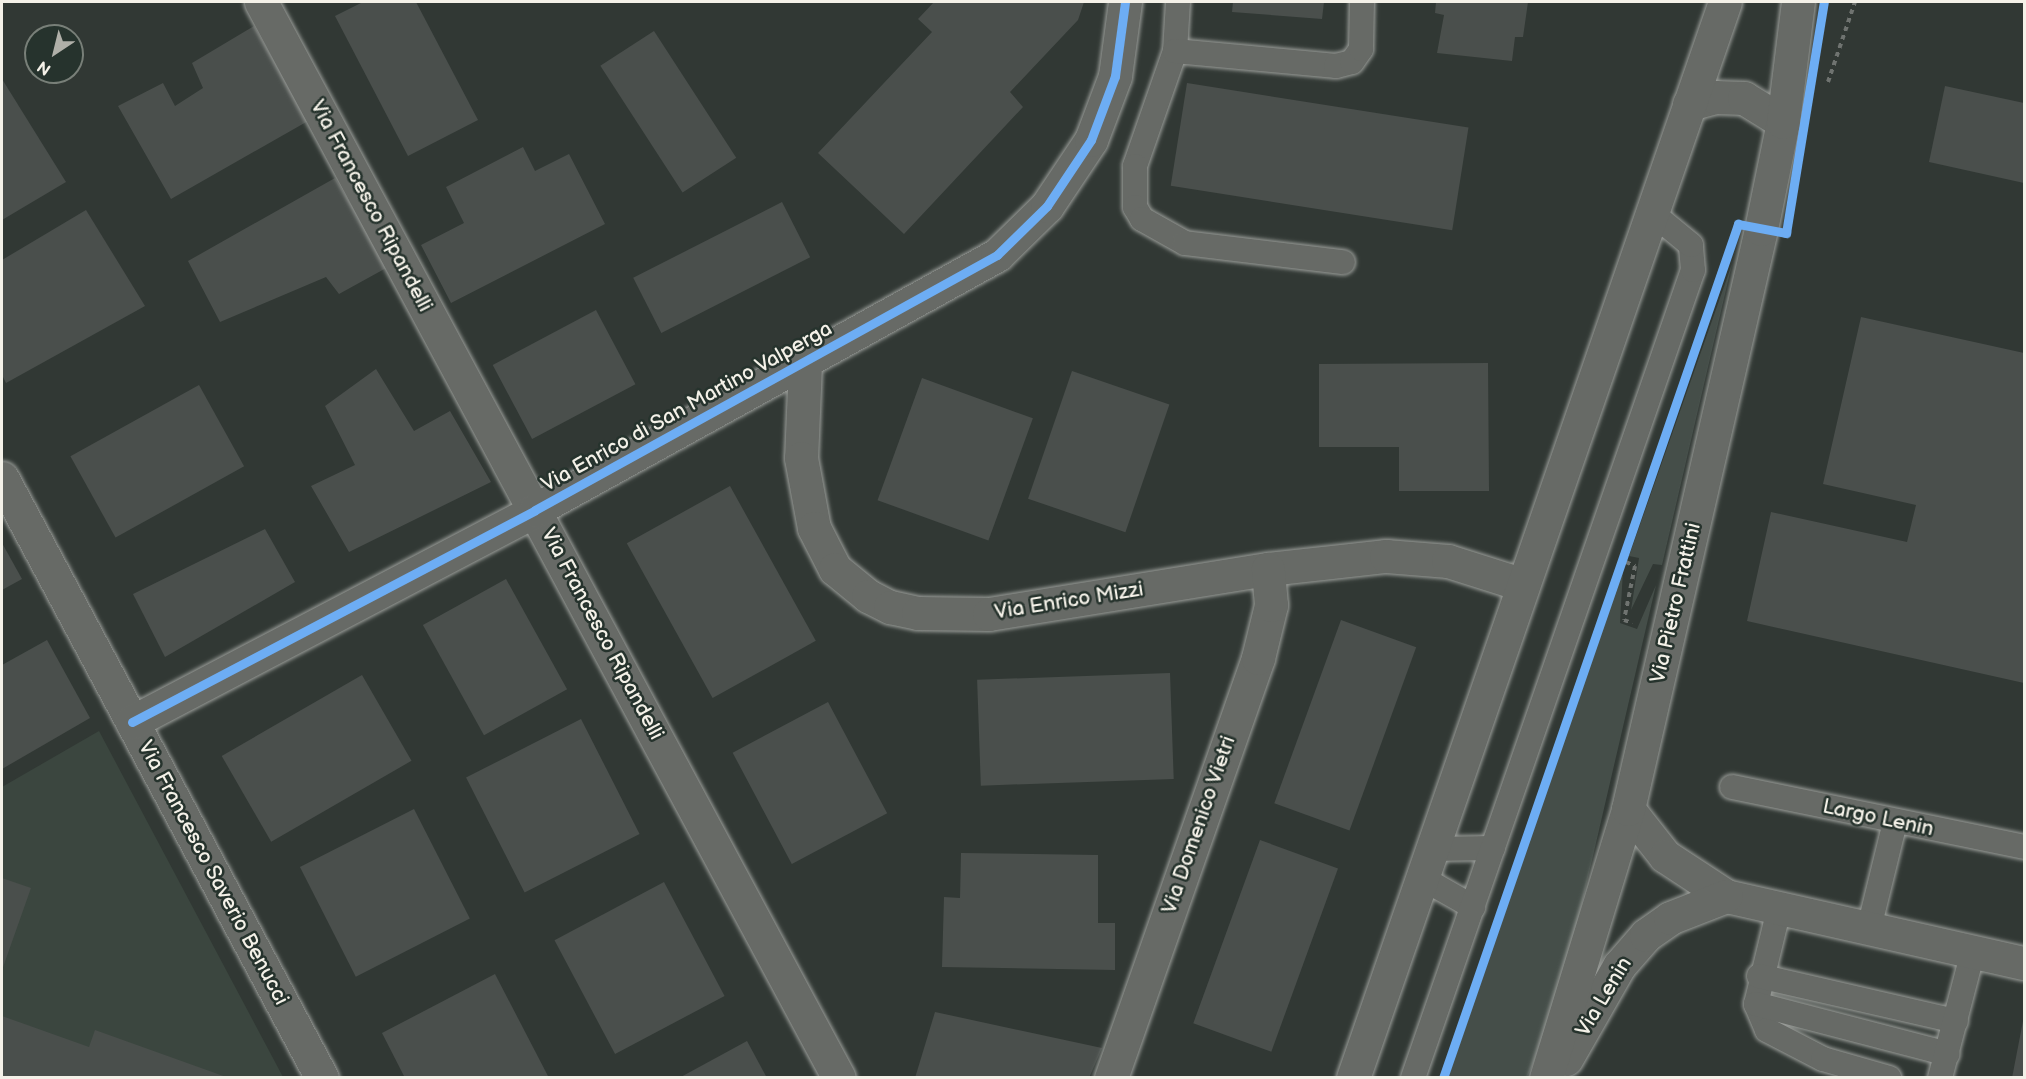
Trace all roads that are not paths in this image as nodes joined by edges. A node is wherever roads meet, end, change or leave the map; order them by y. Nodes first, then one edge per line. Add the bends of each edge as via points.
1 (261, 2) edge
2 (1125, 2) edge
3 (1178, 2) edge
4 (1362, 2) edge
5 (1725, 2) edge
6 (1798, 2) edge
7 (1175, 51) junction
8 (1689, 105) junction
9 (1783, 122) junction
10 (1651, 212) junction
11 (1343, 262) dead end
12 (805, 364) junction
13 (2, 478) edge
14 (535, 510) junction
15 (1268, 569) junction
16 (1521, 584) junction
17 (132, 722) junction
18 (1732, 787) dead end
19 (1628, 809) junction
20 (1894, 822) junction
21 (2025, 847) edge
22 (1494, 848) junction
23 (1427, 864) junction
24 (1726, 896) junction
25 (1473, 907) junction
26 (1779, 909) junction
27 (1869, 928) junction
28 (1973, 951) junction
29 (2025, 963) edge
30 (1760, 976) junction
31 (1756, 1004) junction
32 (1956, 1021) junction
33 (1948, 1054) junction
34 (322, 1077) edge
35 (839, 1077) edge
36 (1111, 1077) edge
37 (1353, 1077) edge
38 (1413, 1077) edge
39 (1546, 1077) edge
40 (1555, 1077) edge
41 (1889, 1077) edge
42 (1940, 1077) edge

1 - 14 street, Via Francesco Ripandelli
2 - 12 street, Via Enrico di San Martino Valperga via 1115,76 1105,108 1077,163 1040,214 983,264
3 - 7 lane
4 - 7 lane via 1361,49 1353,62 1336,66
5 - 8 street
6 - 9 street, Via Pietro Frattini
7 - 11 lane via 1135,166 1136,207 1142,219 1185,243
8 - 9 street via 1715,97 1744,98
8 - 10 street
9 - 19 street, Via Pietro Frattini
10 - 16 street
10 - 22 lane via 1692,245 1694,270
12 - 14 street, Via Enrico di San Martino Valperga
12 - 15 street, Via Enrico Mizzi via 801,458 814,528 835,569 868,596 890,606 918,614 989,614
13 - 17 street, Via Francesco Saverio Benucci
14 - 17 street, Via Enrico di San Martino Valperga
14 - 35 street, Via Francesco Ripandelli
15 - 16 street, Via Enrico Mizzi via 1364,557 1412,557 1486,570
15 - 36 street, Via Domenico Vietri via 1271,604 1258,658
16 - 23 street
17 - 34 street, Via Francesco Saverio Benucci
18 - 20 lane, Largo Lenin
19 - 24 street via 1665,856
19 - 39 street, Via Pietro Frattini
20 - 21 lane, Largo Lenin
20 - 27 lane
22 - 23 lane
22 - 25 lane
23 - 25 lane
23 - 37 street
24 - 26 street
24 - 40 street, Via Lenin via 1670,918 1646,935 1619,966
25 - 38 lane
26 - 27 street
26 - 30 lane
27 - 28 street
28 - 29 street
28 - 32 lane
30 - 31 lane
30 - 32 lane
31 - 33 lane
31 - 41 lane via 1767,1030 1823,1059
32 - 33 lane
33 - 42 lane

